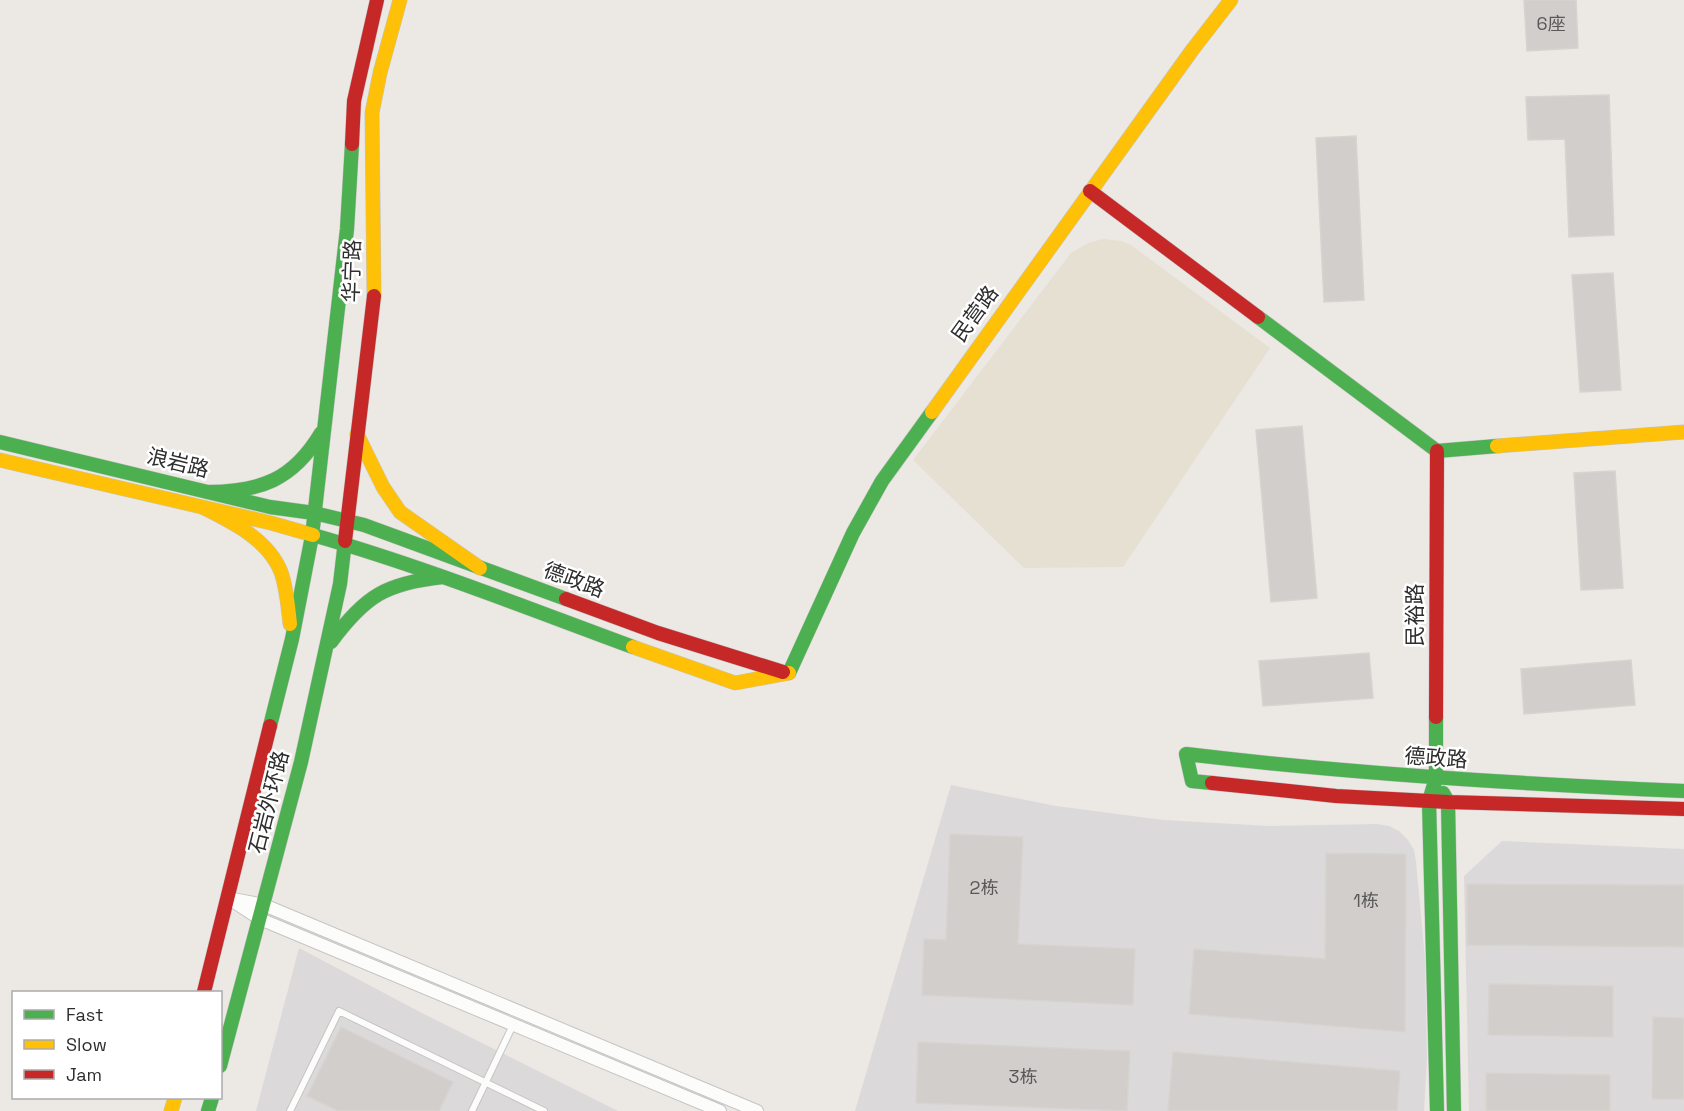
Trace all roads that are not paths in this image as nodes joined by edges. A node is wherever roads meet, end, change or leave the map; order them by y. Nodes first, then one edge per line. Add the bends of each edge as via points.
1 (377, 0) edge
2 (400, 0) edge
3 (1230, 0) edge
4 (1090, 191) junction
5 (323, 428) junction
6 (1684, 432) edge
7 (357, 434) junction
8 (0, 442) edge
9 (1437, 451) junction
10 (0, 460) edge
11 (207, 492) junction
12 (202, 507) junction
13 (314, 513) junction
14 (346, 521) junction
15 (312, 536) junction
16 (343, 545) junction
17 (480, 568) junction
18 (443, 577) junction
19 (292, 639) junction
20 (327, 649) junction
21 (789, 674) junction
22 (1436, 778) junction
23 (1684, 791) edge
24 (1429, 801) junction
25 (1448, 802) junction
26 (1684, 809) edge
27 (228, 898) junction
28 (262, 912) junction
29 (205, 991) edge
30 (514, 1024) junction
31 (222, 1059) edge
32 (485, 1083) junction
33 (290, 1111) edge
34 (472, 1111) edge
35 (544, 1111) edge
36 (720, 1111) edge
37 (757, 1111) edge
38 (1437, 1111) edge
39 (1454, 1111) edge

1 - 5 main road, 华宁路 via 354,101 347,229
2 - 7 main road, 华宁路 via 372,113 375,287
3 - 4 main road, 民营路
4 - 9 main road
4 - 21 main road, 民营路 via 882,481 848,543
5 - 11 main road via 300,464 285,475 249,490
5 - 13 main road, 华宁路
6 - 9 main road
7 - 14 main road, 华宁路
7 - 17 main road via 400,513
8 - 11 main road, 浪岩路
9 - 22 main road, 民裕路
10 - 12 main road, 浪岩路
11 - 13 main road, 浪岩路
12 - 15 main road, 浪岩路
12 - 19 main road via 246,532 276,562 284,583
13 - 14 main road, 浪岩路
13 - 15 main road, 华宁路
14 - 16 main road, 华宁路
14 - 17 main road, 德政路
15 - 16 main road, 浪岩路
15 - 19 main road, 石岩外环路
16 - 18 main road, 德政路
16 - 20 main road, 石岩外环路
17 - 21 main road, 德政路 via 658,633
18 - 20 main road via 414,579 374,595 355,611
18 - 21 main road, 德政路 via 735,682
19 - 27 main road, 石岩外环路
20 - 28 main road, 石岩外环路
22 - 23 main road, 德政路
22 - 24 main road
22 - 24 main road, 德政路 via 1186,754 1192,781
22 - 25 main road
24 - 25 main road, 德政路
24 - 38 main road
25 - 26 main road, 德政路
25 - 39 main road
27 - 28 street
27 - 29 main road, 石岩外环路
28 - 30 street
28 - 31 main road, 石岩外环路
28 - 37 street
30 - 32 lane
30 - 36 street
32 - 33 lane via 339,1011
32 - 34 lane
32 - 35 lane

